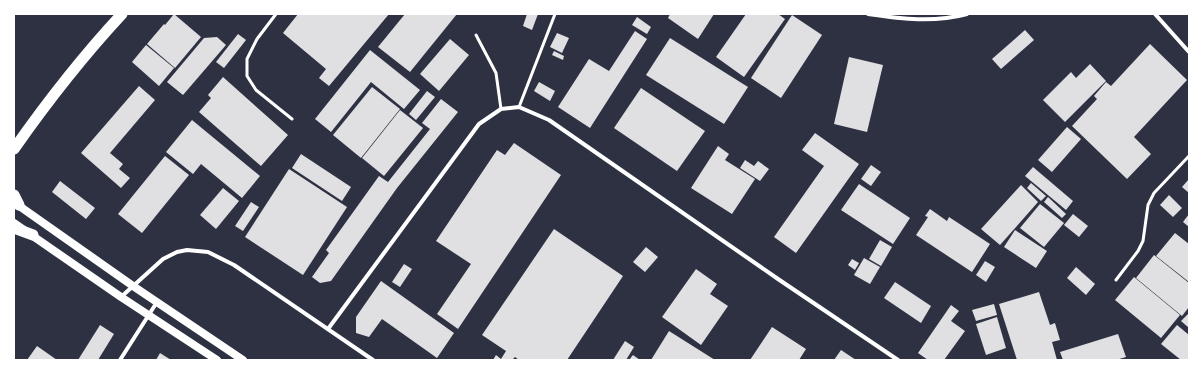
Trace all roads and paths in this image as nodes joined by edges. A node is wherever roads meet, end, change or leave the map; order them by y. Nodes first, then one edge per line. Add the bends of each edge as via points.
1 (276, 14) edge
2 (555, 14) edge
3 (868, 14) edge
4 (967, 14) edge
5 (1155, 14) edge
6 (118, 15) edge
7 (476, 35) dead end
8 (1189, 52) edge
9 (519, 107) junction
10 (501, 109) junction
11 (292, 118) dead end
12 (14, 148) edge
13 (1189, 156) edge
14 (14, 195) edge
15 (16, 204) edge
16 (14, 223) edge
17 (14, 228) edge
18 (33, 235) junction
19 (1116, 280) dead end
20 (133, 286) junction
21 (121, 297) junction
22 (157, 302) junction
23 (149, 315) junction
24 (328, 329) junction
25 (120, 360) edge
26 (217, 360) edge
27 (243, 360) edge
28 (373, 360) edge
29 (898, 360) edge

1 - 11 lane via 257,39 247,59 247,76 256,90
2 - 9 lane
3 - 4 street via 927,20
5 - 8 street
6 - 12 highway
7 - 10 lane via 496,73
9 - 10 street
9 - 29 street via 548,120
10 - 24 street via 479,124
13 - 19 lane via 1154,193 1148,205 1143,241
14 - 15 highway
15 - 20 main road
16 - 18 main road
17 - 18 highway
18 - 21 main road
20 - 21 street
20 - 22 main road
20 - 24 street via 163,259 177,252 208,252 234,265
21 - 23 main road
22 - 23 street
22 - 27 main road
23 - 25 street
23 - 26 main road
24 - 28 street

